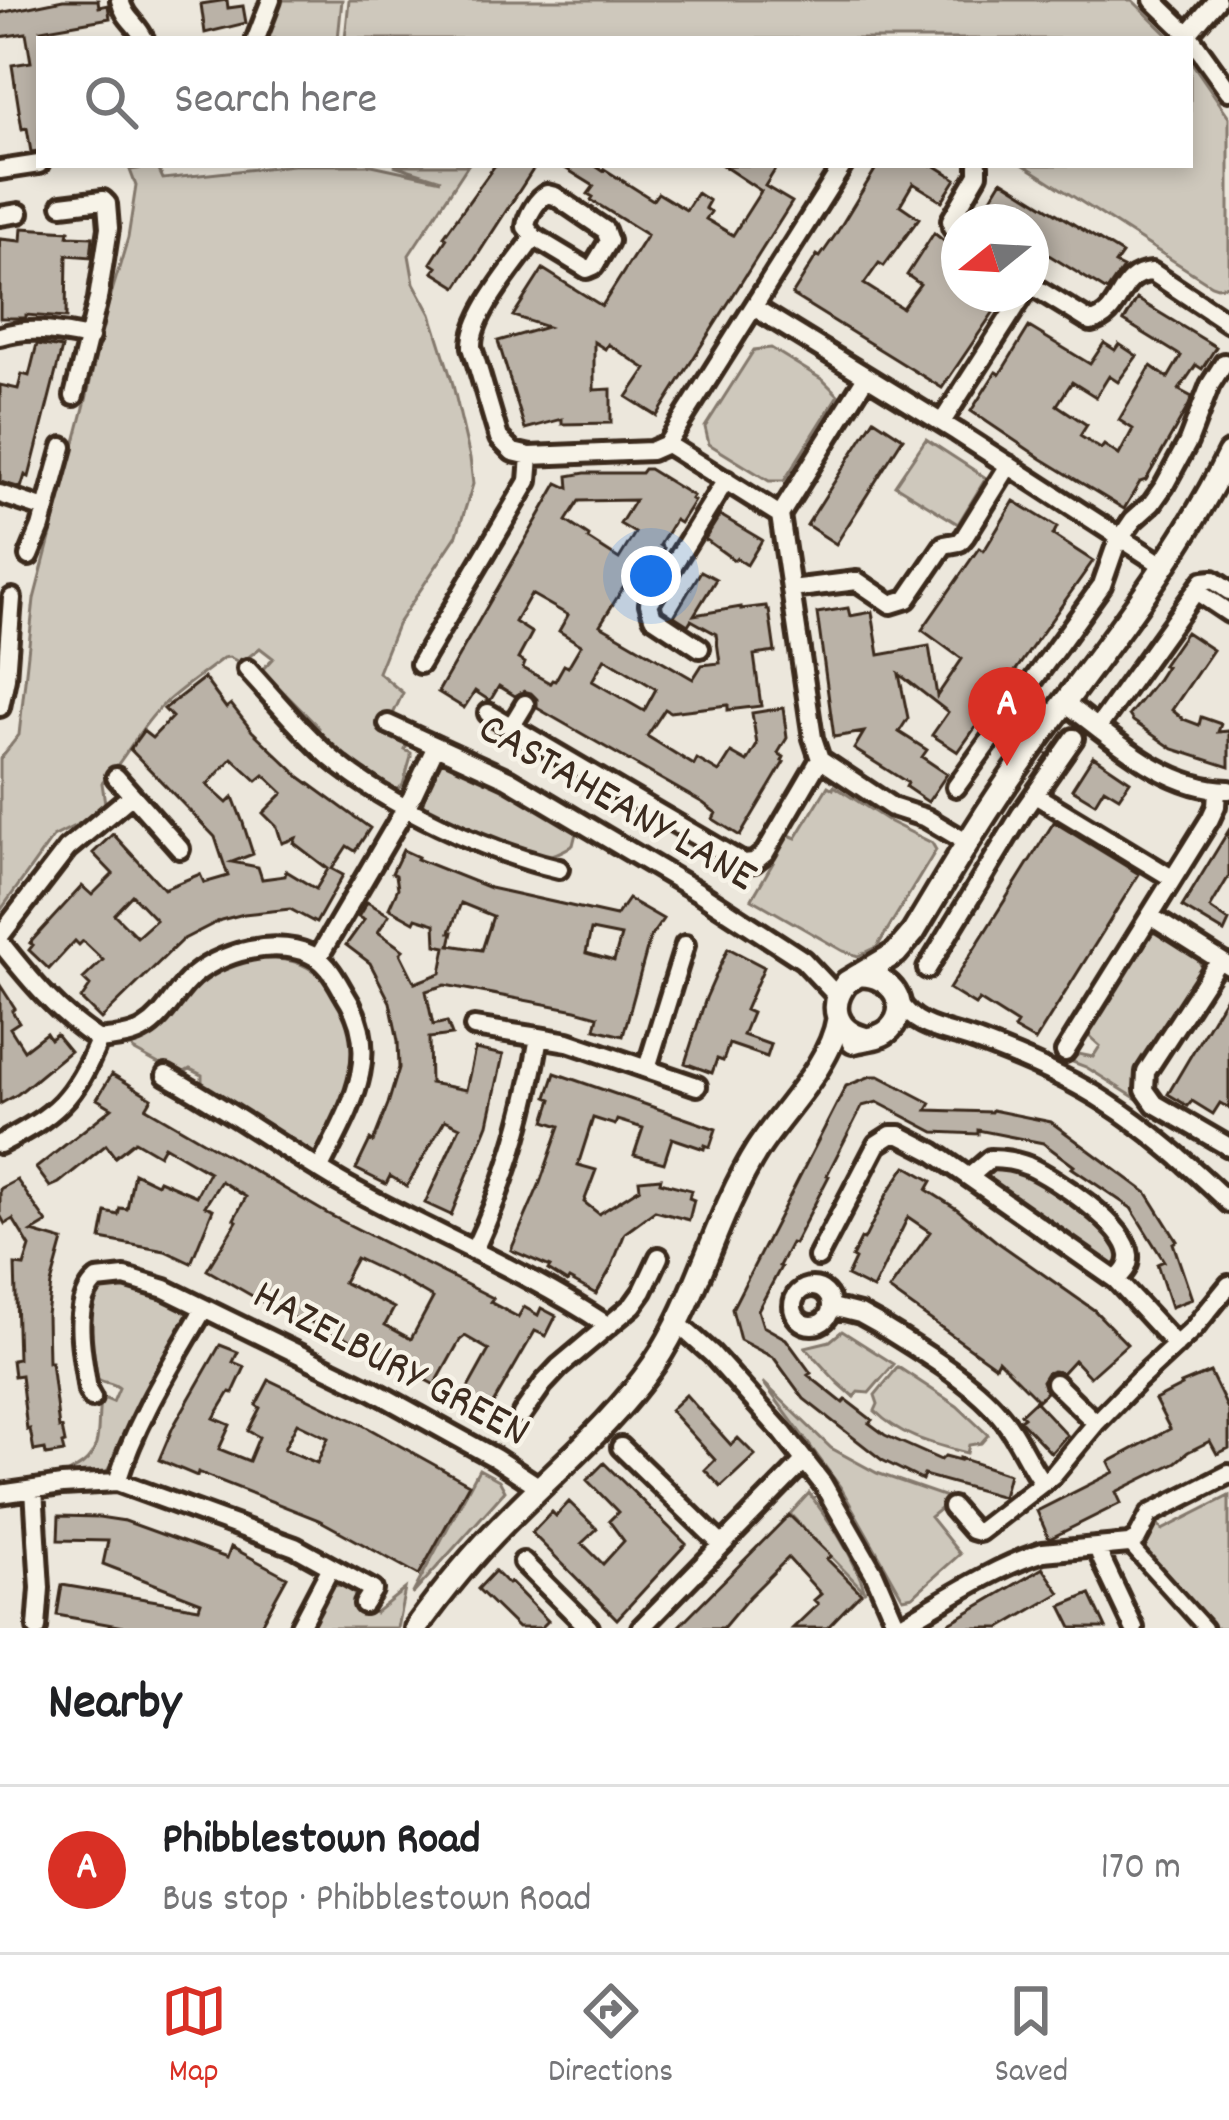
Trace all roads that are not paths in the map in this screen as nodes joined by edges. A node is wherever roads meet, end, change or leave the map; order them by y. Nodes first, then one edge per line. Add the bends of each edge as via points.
1 (120, 0) edge
2 (271, 0) edge
3 (1153, 0) edge
4 (1217, 0) edge
5 (1188, 34) joint
6 (142, 36) edge
7 (257, 36) edge
8 (1193, 41) edge
9 (1229, 91) edge
10 (36, 164) edge
11 (841, 168) edge
12 (978, 168) edge
13 (0, 170) edge
14 (960, 204) edge
15 (62, 205) dead end
16 (19, 213) dead end
17 (0, 217) edge
18 (534, 237) junction
19 (1049, 297) edge
20 (755, 308) junction
21 (1012, 312) edge
22 (1229, 323) edge
23 (0, 336) edge
24 (90, 338) junction
25 (1224, 363) dead end
26 (866, 377) junction
27 (74, 396) dead end
28 (942, 422) junction
29 (667, 444) junction
30 (63, 447) dead end
31 (1229, 454) edge
32 (530, 456) junction
33 (1009, 465) junction
34 (726, 480) junction
35 (0, 494) edge
36 (45, 509) junction
37 (780, 515) junction
38 (1121, 538) junction
39 (29, 556) dead end
40 (1164, 566) junction
41 (790, 589) junction
42 (1229, 591) edge
43 (1196, 592) junction
44 (12, 598) dead end
45 (1229, 613) edge
46 (700, 648) dead end
47 (420, 664) dead end
48 (247, 669) dead end
49 (3, 678) edge
50 (1064, 702) junction
51 (525, 704) dead end
52 (0, 706) edge
53 (488, 713) dead end
54 (388, 724) dead end
55 (1098, 727) junction
56 (512, 728) junction
57 (1074, 738) dead end
58 (436, 746) junction
59 (820, 759) junction
60 (116, 777) dead end
61 (956, 788) dead end
62 (1223, 790) edge
63 (132, 795) junction
64 (1034, 795) junction
65 (406, 806) junction
66 (968, 842) junction
67 (180, 849) dead end
68 (559, 869) dead end
69 (1172, 878) junction
70 (1150, 916) junction
71 (913, 934) junction
72 (0, 939) edge
73 (685, 945) dead end
74 (318, 958) junction
75 (803, 960) junction
76 (1224, 963) edge
77 (927, 969) dead end
78 (858, 976) junction
79 (897, 996) junction
80 (837, 1007) junction
81 (921, 1025) junction
82 (474, 1027) dead end
83 (539, 1037) junction
84 (873, 1037) junction
85 (99, 1040) junction
86 (1092, 1049) dead end
87 (823, 1058) junction
88 (647, 1068) junction
89 (166, 1075) dead end
90 (697, 1087) dead end
91 (0, 1144) edge
92 (1229, 1147) edge
93 (320, 1168) junction
94 (969, 1177) junction
95 (1229, 1203) edge
96 (475, 1249) junction
97 (659, 1257) dead end
98 (818, 1257) dead end
99 (1116, 1280) junction
100 (1229, 1285) edge
101 (832, 1307) dead end
102 (203, 1310) junction
103 (676, 1322) junction
104 (607, 1325) junction
105 (1175, 1345) junction
106 (1055, 1383) dead end
107 (92, 1398) dead end
108 (523, 1414) dead end
109 (1096, 1423) junction
110 (621, 1447) dead end
111 (805, 1460) junction
112 (1229, 1474) edge
113 (117, 1482) junction
114 (1043, 1484) junction
115 (541, 1488) junction
116 (34, 1489) junction
117 (0, 1494) edge
118 (952, 1507) dead end
119 (1129, 1544) junction
120 (722, 1545) junction
121 (1098, 1548) junction
122 (523, 1562) dead end
123 (331, 1567) junction
124 (364, 1604) dead end
125 (898, 1627) edge
126 (37, 1628) edge
127 (299, 1628) edge
128 (416, 1628) edge
129 (590, 1628) edge
130 (641, 1628) edge
131 (1134, 1628) edge
132 (1205, 1628) edge

1 - 6 street
2 - 7 street
3 - 5 street
4 - 5 street
8 - 9 street
10 - 13 street
11 - 20 street
12 - 14 street
15 - 24 street via 103,200 109,208
16 - 17 street
18 - 18 street via 586,269 609,237 547,194 527,220
18 - 32 street via 471,340 499,438
19 - 22 street via 1097,322 1131,278 1152,272
20 - 26 street
20 - 29 street
21 - 28 street
23 - 24 street via 51,330
24 - 27 street
25 - 38 street via 1176,466
26 - 28 street
26 - 37 street
28 - 33 street
29 - 32 street
29 - 34 street
30 - 36 street
31 - 40 street
32 - 47 street via 529,481
33 - 38 street
33 - 41 street via 965,536 944,545 907,599 891,604 857,580
34 - 37 street
34 - 46 street via 649,604 653,617
35 - 36 street
36 - 39 street
37 - 41 street
38 - 40 street
38 - 61 street via 1102,585
40 - 50 street
41 - 59 street
42 - 43 street via 1206,579
43 - 45 street
43 - 55 street
44 - 49 street
48 - 65 street via 335,762
49 - 52 street
50 - 55 street
50 - 66 street
51 - 56 street
53 - 56 street
54 - 58 street, CASTAHEANY LANE
55 - 62 street via 1162,772
56 - 59 street via 743,863 765,853
57 - 64 street
58 - 65 street
58 - 75 street, CASTAHEANY LANE via 536,795
59 - 66 street via 892,807
60 - 63 street
62 - 69 street
63 - 67 street
63 - 72 street via 67,849
64 - 69 street
64 - 77 street
65 - 68 street via 495,850
65 - 74 street
66 - 71 street
69 - 70 street
70 - 76 street
70 - 86 street via 1069,1045
71 - 78 street
71 - 79 street
72 - 85 street via 48,1001
73 - 88 street
74 - 85 street via 295,950 233,953 188,981 143,1031
74 - 93 street via 349,1000 364,1055
75 - 78 street, CASTAHEANY LANE via 843,978
75 - 80 street, CASTAHEANY LANE
76 - 92 street via 1144,1084 1155,1104
78 - 79 street via 881,978
78 - 80 street via 841,988
79 - 81 street
79 - 84 street via 896,1021
80 - 84 street via 848,1032
80 - 87 street
81 - 84 street
81 - 95 street via 998,1048 1103,1100
82 - 83 street
83 - 88 street
83 - 96 street via 513,1156
84 - 87 street
85 - 91 street via 65,1101
87 - 103 street via 756,1152
88 - 90 street
89 - 93 street via 192,1081
93 - 96 street
94 - 98 street via 900,1135 881,1139
94 - 99 street
94 - 99 street via 990,1159 1019,1163 1096,1211 1129,1255
96 - 104 street
97 - 104 street via 638,1298
99 - 105 street
100 - 105 street
101 - 114 street via 878,1324 986,1400
102 - 107 street, HAZELBURY GREEN via 136,1280 91,1285 82,1334
102 - 113 street, HAZELBURY GREEN via 129,1442
102 - 115 street, HAZELBURY GREEN via 372,1390
103 - 111 street
103 - 115 street via 616,1414
104 - 108 street via 549,1377
105 - 109 street
106 - 109 street
109 - 114 street
110 - 120 street
111 - 120 street
111 - 125 street via 841,1510
112 - 119 street via 1150,1514
113 - 116 street
113 - 123 street via 295,1546
114 - 118 street via 979,1532
115 - 128 street
116 - 117 street
116 - 126 street
119 - 121 street
119 - 132 street
120 - 130 street
121 - 125 street via 1031,1556
121 - 131 street
122 - 129 street
123 - 124 street via 373,1589
123 - 127 street

